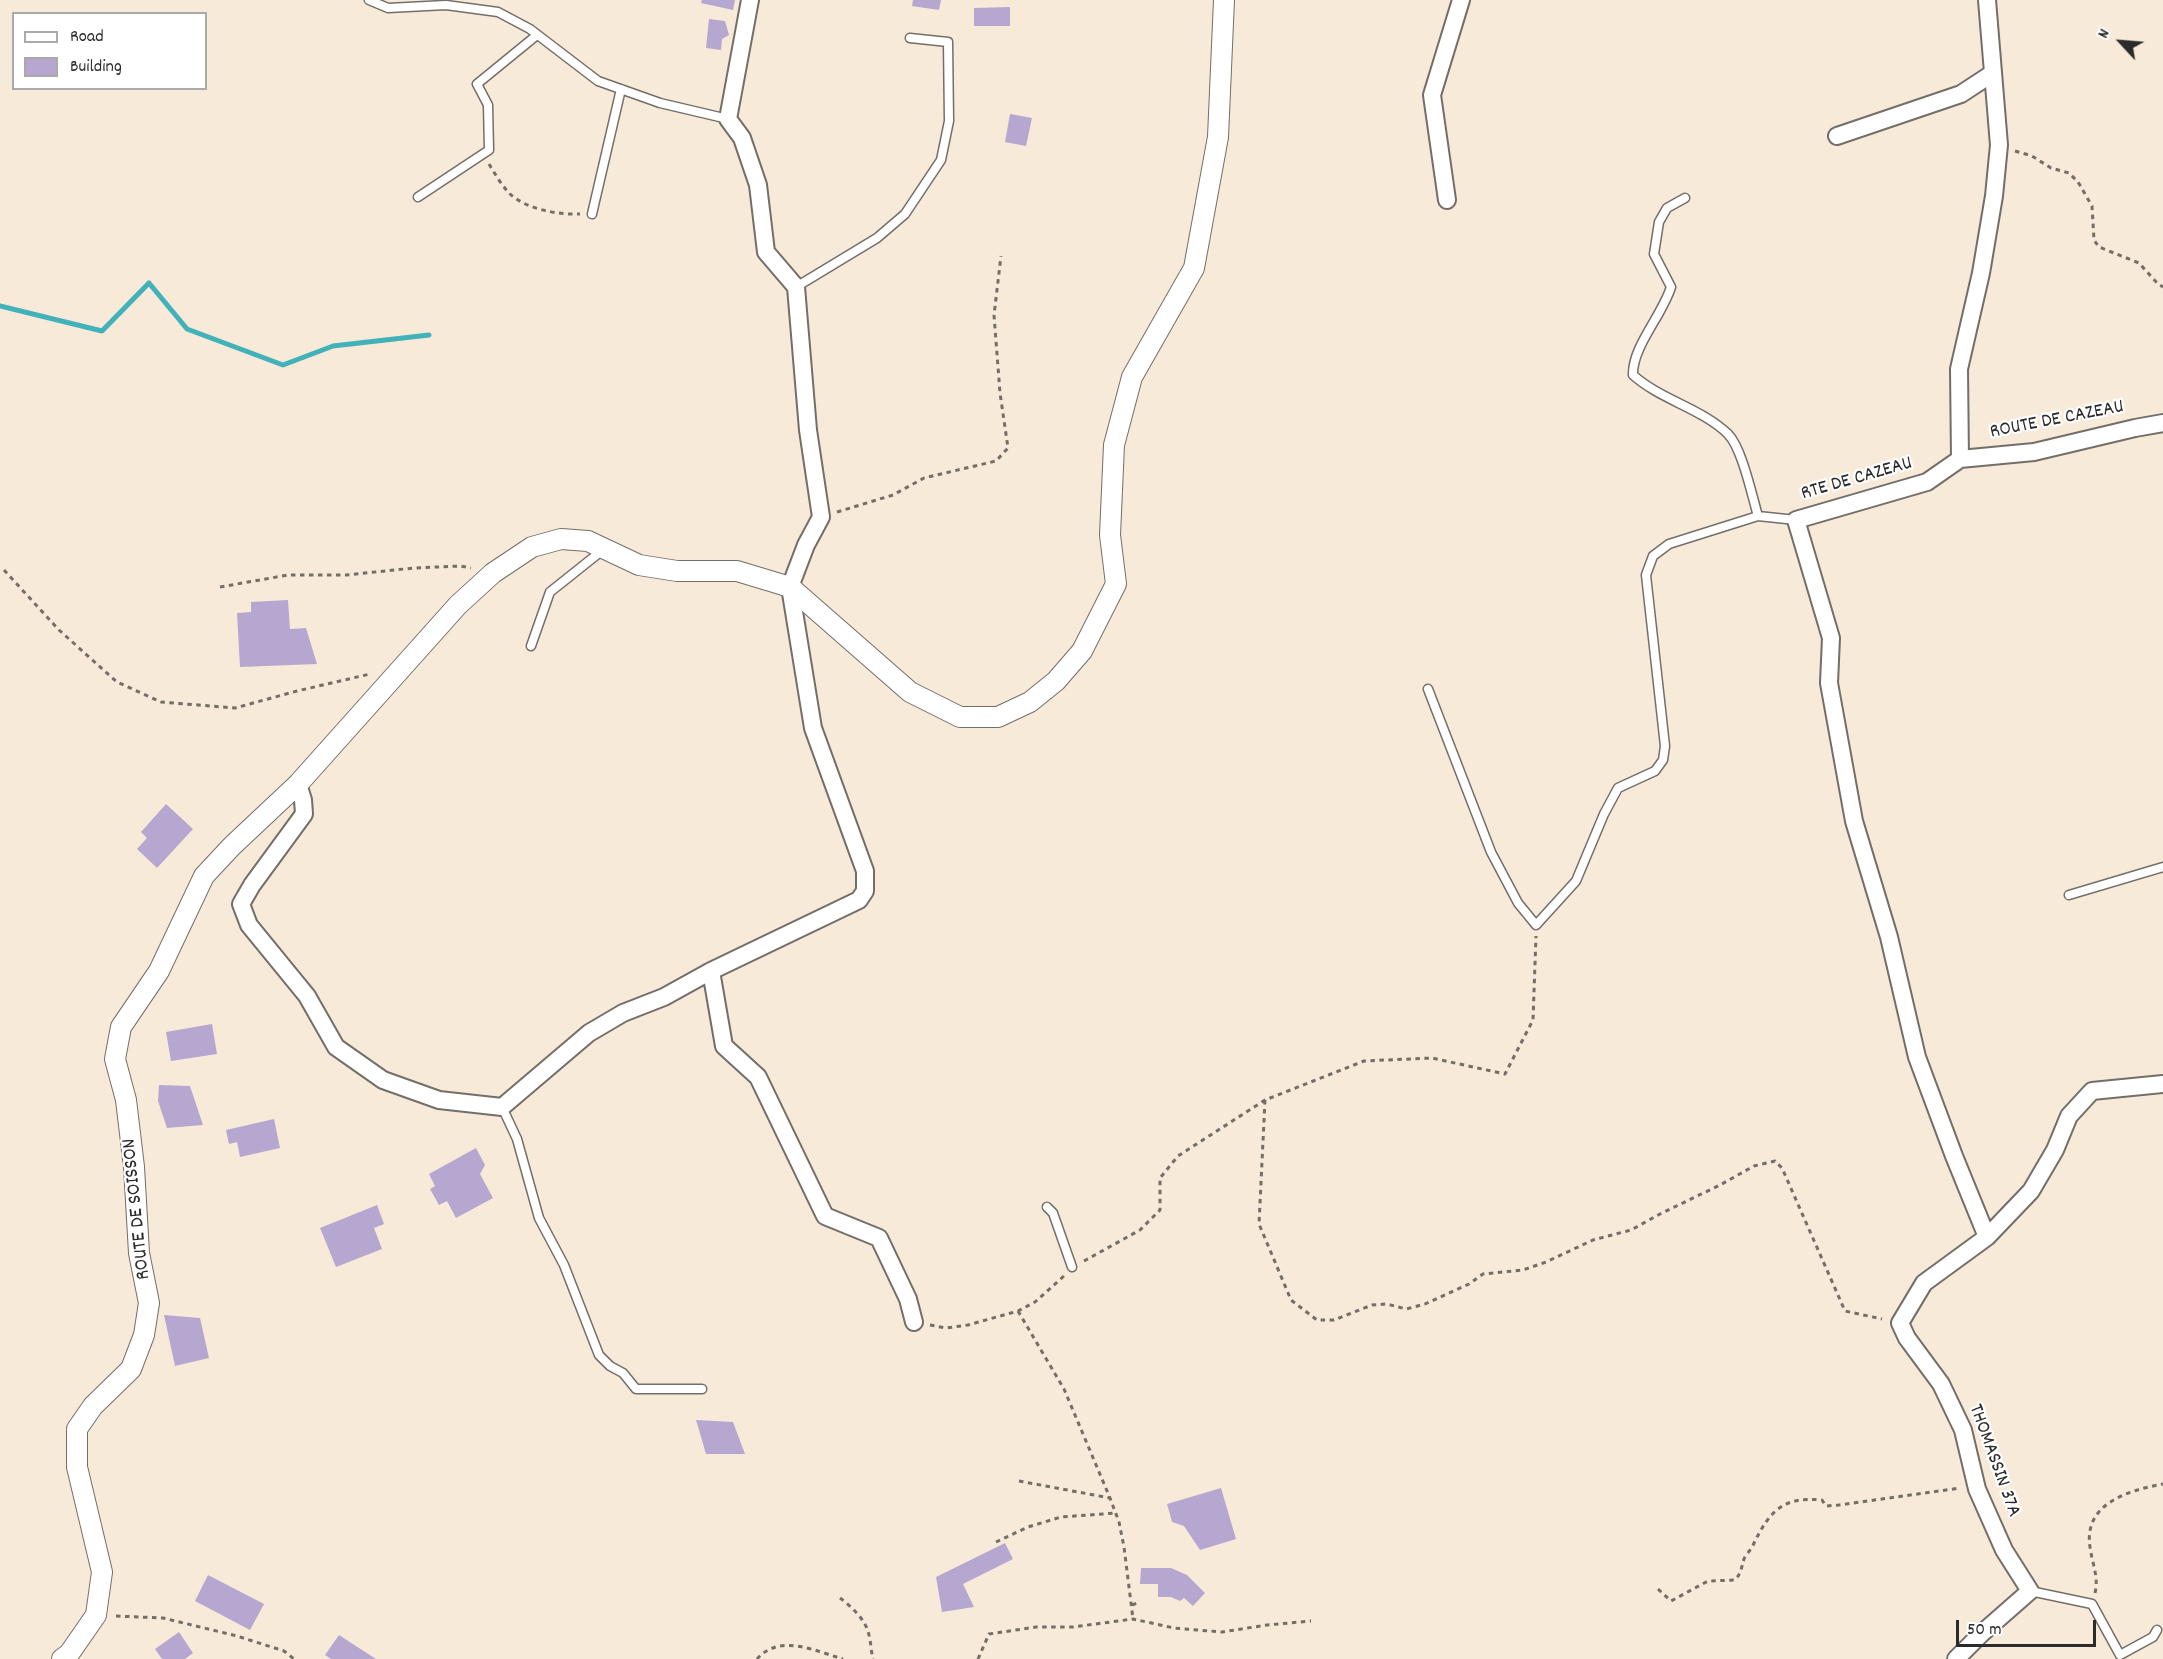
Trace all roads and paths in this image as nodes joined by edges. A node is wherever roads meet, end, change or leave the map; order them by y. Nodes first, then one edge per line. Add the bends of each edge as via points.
1 (369, 0) edge
2 (750, 0) edge
3 (1224, 0) edge
4 (1461, 0) edge
5 (1987, 0) edge
6 (537, 35) junction
7 (910, 38) dead end
8 (1993, 73) junction
9 (621, 89) junction
10 (728, 120) junction
11 (1837, 136) dead end
12 (1999, 146) junction
13 (473, 160) junction
14 (418, 197) dead end
15 (1684, 198) dead end
16 (1447, 200) dead end
17 (592, 214) joint
18 (1001, 256) dead end
19 (796, 287) junction
20 (2163, 287) edge
21 (2163, 423) edge
22 (1960, 459) junction
23 (1758, 516) junction
24 (821, 517) junction
25 (1796, 520) junction
26 (605, 548) junction
27 (4, 570) dead end
28 (493, 573) junction
29 (220, 587) dead end
30 (790, 587) junction
31 (531, 646) dead end
32 (401, 670) junction
33 (1428, 689) dead end
34 (298, 784) junction
35 (2163, 867) edge
36 (2069, 895) dead end
37 (1536, 925) junction
38 (711, 971) junction
39 (2163, 1084) edge
40 (1265, 1100) junction
41 (502, 1107) junction
42 (1047, 1207) dead end
43 (1988, 1237) junction
44 (1072, 1267) junction
45 (1018, 1311) junction
46 (914, 1322) joint
47 (1900, 1323) junction
48 (702, 1389) dead end
49 (1019, 1481) dead end
50 (2163, 1484) edge
51 (1977, 1489) junction
52 (1110, 1498) junction
53 (1116, 1513) junction
54 (996, 1542) dead end
55 (1658, 1589) dead end
56 (2030, 1591) junction
57 (840, 1598) dead end
58 (1140, 1602) dead end
59 (2092, 1604) junction
60 (1132, 1605) junction
61 (96, 1614) junction
62 (1133, 1619) junction
63 (1311, 1621) dead end
64 (2157, 1630) dead end
65 (62, 1659) edge
66 (294, 1659) edge
67 (757, 1659) edge
68 (843, 1659) edge
69 (873, 1659) edge
70 (978, 1659) edge
71 (1956, 1659) edge

1 - 6 lane via 388,8 446,5 498,12
2 - 10 street
3 - 30 street via 1218,137 1194,268 1132,377 1114,445 1110,535 1116,584 1082,651 1056,681 1030,702 998,717 960,717 910,692
4 - 16 street via 1432,94
5 - 8 street
6 - 9 lane via 598,81
6 - 13 lane via 477,84 488,105 489,150
7 - 19 lane via 948,42 949,121 940,160 905,214 877,238
8 - 11 street via 1961,94
8 - 12 street
9 - 10 lane
9 - 17 lane
10 - 19 street via 742,138 758,184 766,252
12 - 20 path via 2069,173 2092,206 2094,240 2099,247 2139,262
12 - 22 street via 1981,273 1959,369
13 - 14 lane
13 - 17 path via 488,163 509,194 525,202 555,213
15 - 23 lane via 1667,208 1659,222 1654,255 1671,287 1633,363 1634,375 1729,435
18 - 24 path via 994,315 1008,448 996,461 924,478 893,495
19 - 24 street via 808,430
21 - 22 street, ROUTE DE CAZEAU via 2034,452
22 - 25 street, RTE DE CAZEAU via 1927,482
23 - 25 lane
23 - 37 lane via 1669,544 1653,556 1646,575 1665,746 1663,760 1655,771 1618,788 1576,881
24 - 30 street
25 - 43 street via 1831,638 1829,683 1854,821 1889,938 1917,1057
26 - 28 street, ROUTE DE SOISSON via 588,541 561,539 532,548
26 - 30 street, ROUTE DE SOISSON via 639,565 676,571 737,571
26 - 31 lane via 550,592
27 - 32 path via 59,630 117,682 161,702 235,708 378,672
28 - 29 path via 460,566 425,567 346,575 288,575
28 - 32 street, ROUTE DE SOISSON via 458,605
30 - 38 street via 813,728 865,871 866,891 859,900
32 - 34 street, ROUTE DE SOISSON
33 - 37 lane via 1491,852 1518,903
34 - 41 street via 304,814 241,904 249,925 307,996 336,1047 383,1080 439,1100
34 - 61 street, ROUTE DE SOISSON via 204,876 159,971 121,1027 115,1059 126,1100 139,1253 149,1303 144,1335 131,1369 93,1406 77,1429 77,1467 102,1572
35 - 36 lane
37 - 40 path via 1533,1020 1506,1074 1432,1058 1364,1061
38 - 41 street via 589,1033
38 - 46 street via 724,1046 758,1077 825,1216 879,1238 908,1299
39 - 43 street via 2092,1091 2069,1116 2031,1191
40 - 44 path via 1178,1156 1160,1178 1160,1210 1140,1230
40 - 47 path via 1259,1224 1291,1300 1317,1320 1334,1320 1372,1305 1406,1309 1425,1304 1484,1274 1523,1270 1593,1240 1631,1230 1754,1166 1775,1161 1782,1168 1845,1311
41 - 48 lane via 517,1139 540,1218 564,1265 599,1355 609,1366 624,1373 636,1389
42 - 44 lane via 1053,1213
43 - 47 street via 1924,1283
44 - 45 path via 1035,1302
45 - 46 path via 946,1328
45 - 52 path via 1064,1389
47 - 51 street, THOMASSIN 37A via 1941,1384 1959,1421
49 - 52 path
50 - 59 path via 2116,1497 2093,1519 2089,1544 2097,1583
51 - 55 path via 1839,1506 1826,1506 1822,1500 1810,1498 1783,1503 1764,1525 1736,1580 1708,1581 1671,1601
51 - 56 street, THOMASSIN 37A via 2004,1550
52 - 53 path
53 - 54 path via 1061,1517
53 - 60 path
56 - 59 lane
56 - 71 street
57 - 69 path via 855,1610 869,1635
58 - 60 path
59 - 64 lane via 2120,1655 2153,1637
60 - 62 path
61 - 65 street, ROUTE DE SOISSON
61 - 66 path via 163,1618 237,1636 284,1651
62 - 63 path via 1222,1632
62 - 70 path via 988,1634
67 - 68 path via 764,1652 786,1644

